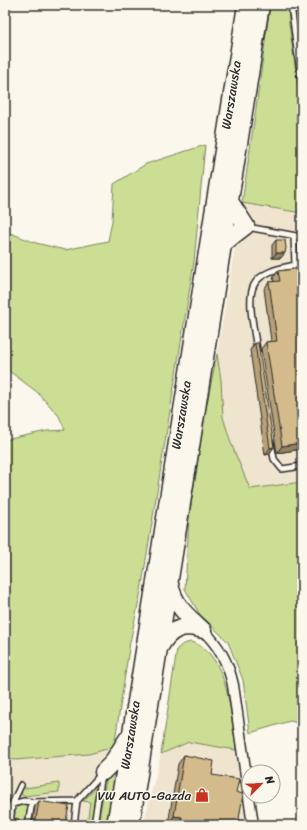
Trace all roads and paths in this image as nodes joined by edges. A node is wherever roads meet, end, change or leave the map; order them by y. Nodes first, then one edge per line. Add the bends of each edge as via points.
1 (246, 5) edge
2 (261, 5) edge
3 (292, 5) edge
4 (302, 87) edge
5 (229, 200) junction
6 (246, 226) junction
7 (294, 236) junction
8 (302, 237) edge
9 (222, 245) junction
10 (295, 265) junction
11 (302, 265) edge
12 (258, 356) edge
13 (270, 440) edge
14 (302, 466) edge
15 (170, 581) junction
16 (203, 630) junction
17 (158, 654) junction
18 (131, 732) junction
19 (103, 772) junction
20 (21, 785) dead end
21 (78, 801) junction
22 (32, 802) junction
23 (12, 804) junction
24 (5, 815) edge
25 (10, 825) edge
26 (28, 825) edge
27 (74, 825) edge
28 (94, 825) edge
29 (115, 825) edge
30 (131, 825) edge
31 (253, 825) edge

1 - 18 main road, Warszawska
2 - 5 main road, Warszawska
3 - 4 lane
5 - 6 main road
5 - 9 main road, Warszawska
6 - 7 lane
6 - 9 main road
7 - 8 lane
7 - 10 lane
9 - 15 main road, Warszawska
10 - 11 lane
10 - 12 lane via 261,277 254,285 250,301
13 - 14 lane via 274,459 282,469
15 - 16 main road via 180,607 188,618
15 - 17 main road, Warszawska
16 - 17 main road via 188,626 175,630 164,640
16 - 31 street via 219,649 230,670
17 - 30 main road, Warszawska
18 - 19 main road
18 - 29 main road, Warszawska
19 - 21 lane
19 - 28 lane
20 - 23 lane
21 - 22 lane
21 - 27 lane
22 - 23 lane
22 - 26 lane
23 - 24 lane
23 - 25 lane

